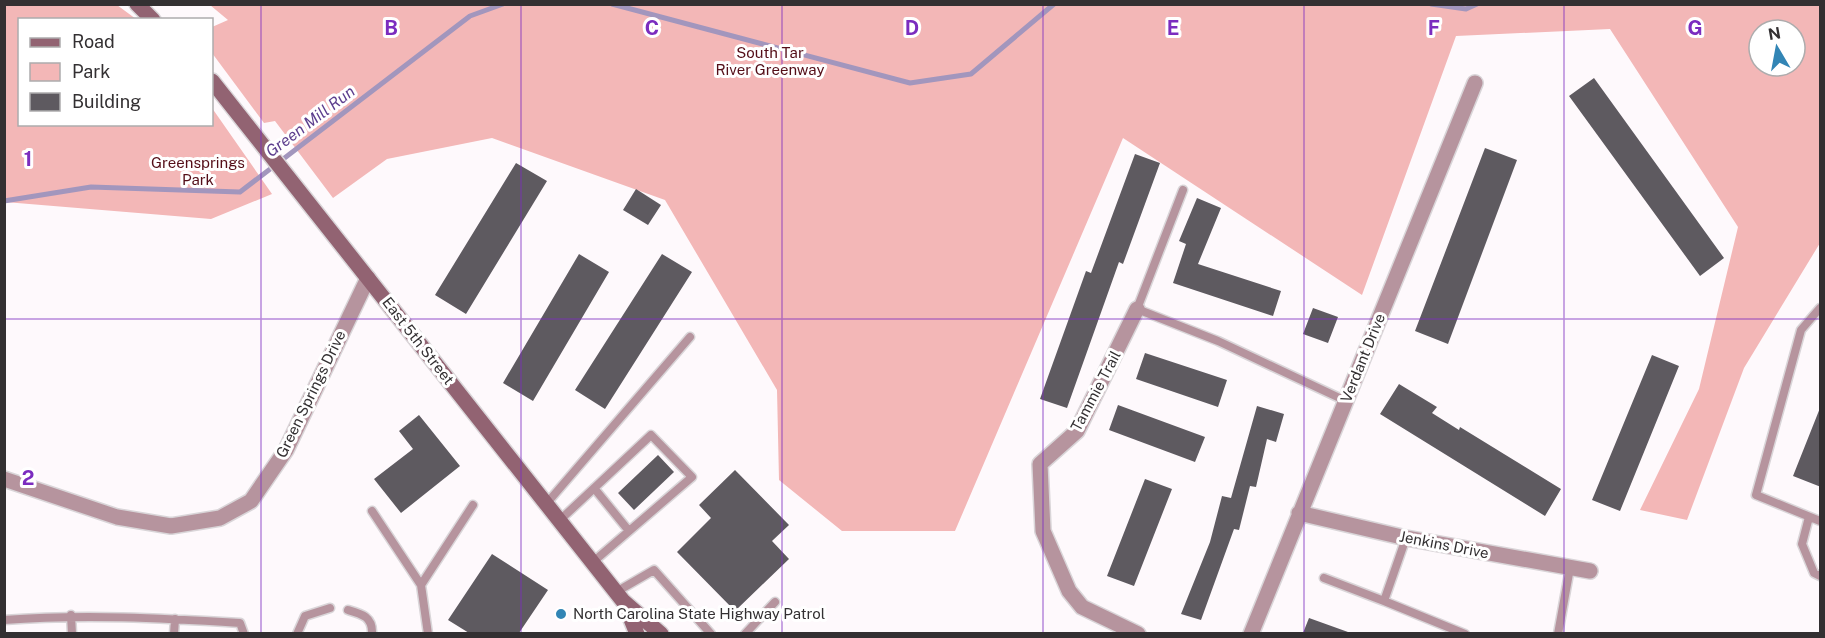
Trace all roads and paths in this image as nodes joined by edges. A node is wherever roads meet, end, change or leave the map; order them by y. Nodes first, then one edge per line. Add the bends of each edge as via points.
1 (137, 4) edge
2 (151, 18) edge
3 (213, 82) edge
4 (1475, 83) dead end
5 (1184, 190) dead end
6 (368, 278) junction
7 (1821, 308) edge
8 (1137, 309) junction
9 (690, 337) dead end
10 (1346, 401) junction
11 (4, 479) edge
12 (594, 488) junction
13 (547, 503) junction
14 (473, 505) dead end
15 (372, 511) dead end
16 (1299, 513) junction
17 (1809, 516) junction
18 (560, 520) junction
19 (1821, 521) edge
20 (629, 531) junction
21 (1406, 538) junction
22 (593, 562) junction
23 (1570, 568) junction
24 (1590, 571) dead end
25 (1821, 576) edge
26 (1324, 578) dead end
27 (421, 585) junction
28 (620, 596) junction
29 (1384, 601) junction
30 (775, 602) dead end
31 (330, 608) dead end
32 (348, 610) dead end
33 (71, 615) junction
34 (175, 619) junction
35 (4, 620) edge
36 (72, 633) edge
37 (174, 633) edge
38 (244, 633) edge
39 (298, 633) edge
40 (372, 633) edge
41 (428, 633) edge
42 (637, 633) edge
43 (661, 633) edge
44 (711, 633) edge
45 (745, 633) edge
46 (1138, 633) edge
47 (1251, 633) edge
48 (1465, 633) edge
49 (1558, 633) edge

1 - 2 main road
3 - 6 main road, East 5th Street
4 - 10 street, Verdant Drive
5 - 8 lane
6 - 11 street, Green Springs Drive via 286,450 251,501 220,518 171,526 117,517
6 - 13 main road, East 5th Street
7 - 17 lane via 1801,330 1756,495
8 - 10 lane via 1218,341
8 - 46 street, Tammie Trail via 1077,431 1041,464 1043,531 1069,591 1082,607
9 - 13 lane
10 - 16 street, Verdant Drive
12 - 18 lane
12 - 20 lane
12 - 20 lane via 651,435 692,477
13 - 18 main road, East 5th Street
14 - 27 lane
15 - 27 lane
16 - 21 street, Jenkins Drive
16 - 47 street, Verdant Drive
17 - 19 lane
17 - 25 lane via 1802,544 1814,573
18 - 22 main road, East 5th Street
20 - 22 lane
21 - 23 street, Jenkins Drive
21 - 29 lane
22 - 28 main road, East 5th Street
23 - 24 street, Jenkins Drive
23 - 49 lane
26 - 29 lane
27 - 41 lane
28 - 42 main road, East 5th Street
28 - 43 main road, East 5th Street
28 - 44 lane via 654,570
29 - 48 lane
30 - 45 lane
31 - 39 lane via 305,616
32 - 40 lane via 364,614
33 - 34 lane
33 - 35 lane
33 - 36 lane
34 - 37 lane
34 - 38 lane via 240,622

